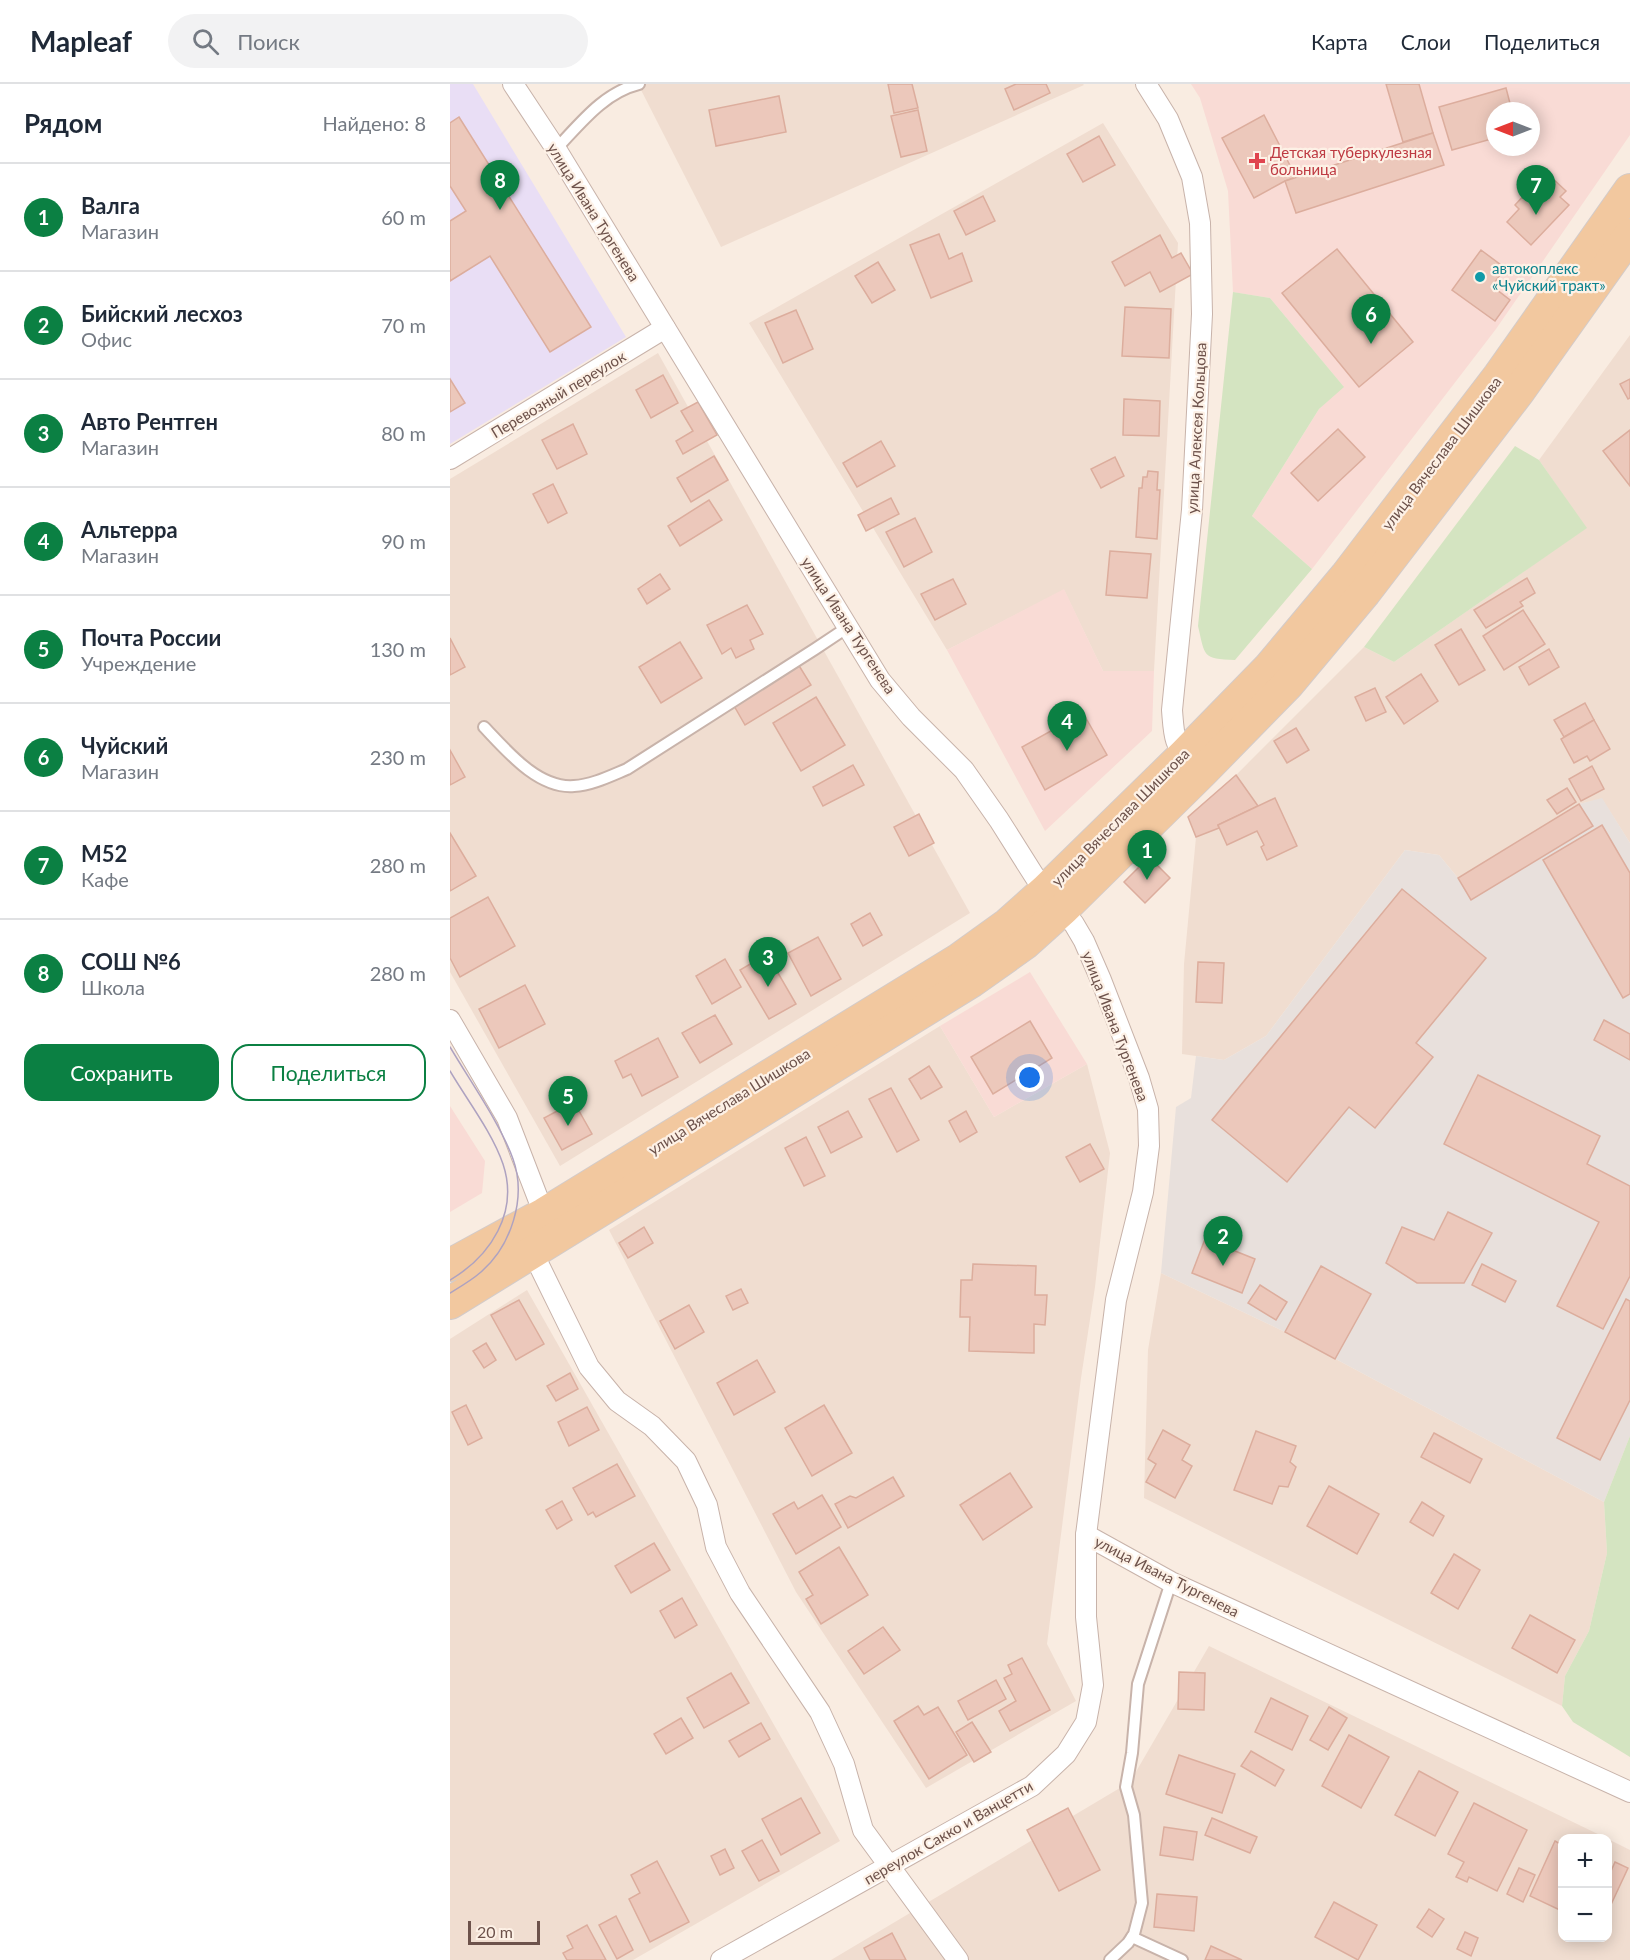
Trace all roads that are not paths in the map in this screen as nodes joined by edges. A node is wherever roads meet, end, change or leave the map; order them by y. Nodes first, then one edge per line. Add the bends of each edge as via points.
1 (513, 84) edge
2 (639, 84) edge
3 (1146, 84) edge
4 (556, 149) junction
5 (1630, 190) edge
6 (1630, 235) edge
7 (665, 328) junction
8 (1509, 384) junction
9 (450, 459) edge
10 (848, 627) junction
11 (484, 727) dead end
12 (1193, 764) junction
13 (1055, 900) junction
14 (450, 1020) edge
15 (544, 1214) junction
16 (532, 1251) junction
17 (450, 1265) edge
18 (450, 1303) edge
19 (1086, 1535) junction
20 (1171, 1582) junction
21 (1630, 1792) edge
22 (890, 1866) junction
23 (1132, 1937) junction
24 (721, 1960) edge
25 (958, 1960) edge
26 (1110, 1960) edge
27 (1182, 1960) edge

1 - 4 street, улица Ивана Тургенева
2 - 4 lane via 609,96
3 - 12 street, улица Алексея Кольцова via 1168,119 1192,177 1200,223 1202,314 1192,499 1172,710 1174,740
4 - 7 street, улица Ивана Тургенева
5 - 8 main road, улица Вячеслава Шишкова
6 - 8 main road, улица Вячеслава Шишкова
7 - 9 street, Перевозный переулок
7 - 10 street, улица Ивана Тургенева
8 - 12 main road, улица Вячеслава Шишкова via 1372,583 1288,684
10 - 11 lane via 627,769 599,780 573,787 555,784 534,774
10 - 13 street, улица Ивана Тургенева via 880,680 964,770 1035,877
12 - 13 main road, улица Вячеслава Шишкова
13 - 15 main road, улица Вячеслава Шишкова via 1008,924 958,960
13 - 16 main road, улица Вячеслава Шишкова via 1024,944 972,981
13 - 19 street, улица Ивана Тургенева via 1088,951 1148,1109 1143,1192 1116,1300
14 - 15 street via 507,1118
15 - 17 main road, улица Вячеслава Шишкова
16 - 18 main road, улица Вячеслава Шишкова
16 - 22 street via 589,1367 617,1401 652,1426 686,1461 707,1505 716,1548 740,1593 820,1712 844,1764 863,1830
19 - 20 street, улица Ивана Тургенева
19 - 22 street, переулок Сакко и Ванцетти via 1086,1617 1093,1685 1086,1722 1066,1754 1032,1786
20 - 21 street, улица Ивана Тургенева
20 - 23 lane via 1138,1684 1126,1787 1134,1815 1142,1902
22 - 24 street, переулок Сакко и Ванцетти
22 - 25 street
23 - 26 lane
23 - 27 lane

